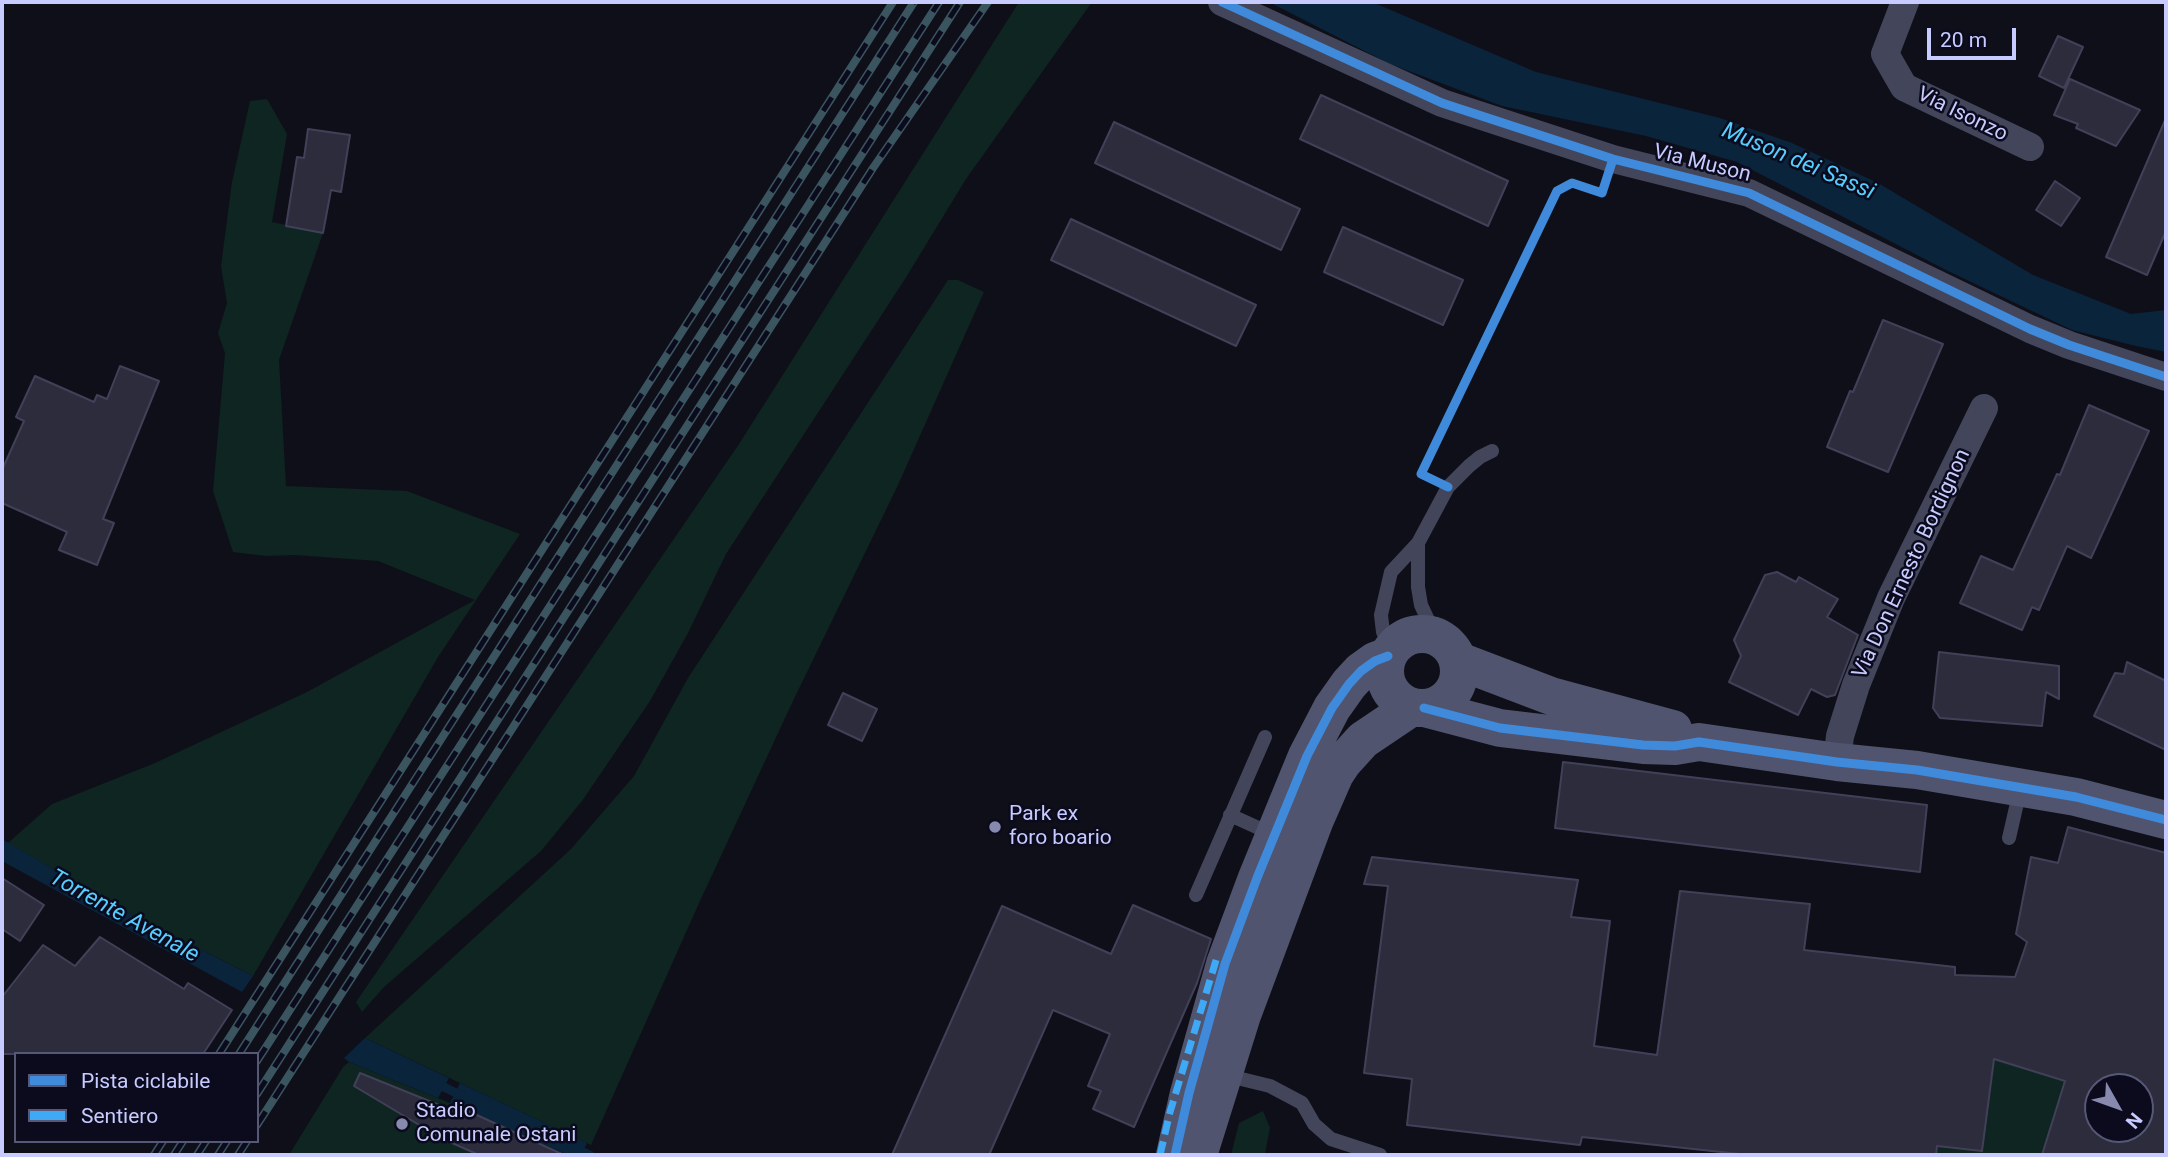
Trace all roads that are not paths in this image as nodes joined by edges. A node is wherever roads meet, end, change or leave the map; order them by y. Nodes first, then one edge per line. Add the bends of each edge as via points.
1 (1222, 2) edge
2 (1905, 2) edge
3 (2030, 147) dead end
4 (2166, 377) edge
5 (1984, 408) dead end
6 (1492, 451) dead end
7 (1418, 543) junction
8 (1447, 648) junction
9 (1390, 653) junction
10 (1418, 708) junction
11 (1265, 737) dead end
12 (1699, 743) junction
13 (1359, 745) junction
14 (1837, 762) junction
15 (2020, 789) junction
16 (2165, 814) edge
17 (1230, 816) junction
18 (1274, 835) junction
19 (2009, 838) dead end
20 (1196, 895) dead end
21 (1279, 916) junction
22 (1209, 1071) junction
23 (1175, 1155) edge
24 (1199, 1155) edge
25 (1380, 1155) edge

1 - 4 street, Via Muson via 1442,103 1613,159 1749,192 2030,329
2 - 3 street, Via Isonzo via 1885,54 1904,87
5 - 14 street, Via Don Ernesto Bordignon via 1891,598 1856,685
6 - 7 lane via 1448,487
7 - 8 lane via 1421,605
7 - 9 lane via 1391,572 1381,615
8 - 9 street via 1420,633 1409,636
8 - 10 street via 1460,672 1458,684 1441,704
8 - 12 street via 1551,696 1681,732
9 - 10 street via 1385,674 1388,686 1404,704
9 - 18 street via 1362,671 1332,708
10 - 12 street via 1526,731 1643,745
10 - 13 street via 1394,718
11 - 17 lane
12 - 14 street
13 - 18 street via 1332,755 1292,831 1286,836
13 - 21 street via 1335,774
14 - 15 street via 1917,770
15 - 16 street
15 - 19 lane
17 - 18 lane
17 - 20 lane
18 - 21 street via 1285,850 1273,890
18 - 22 street via 1225,964
21 - 22 street via 1242,1015
22 - 23 street
22 - 24 street
22 - 25 lane via 1270,1086 1302,1103 1314,1124 1331,1139

